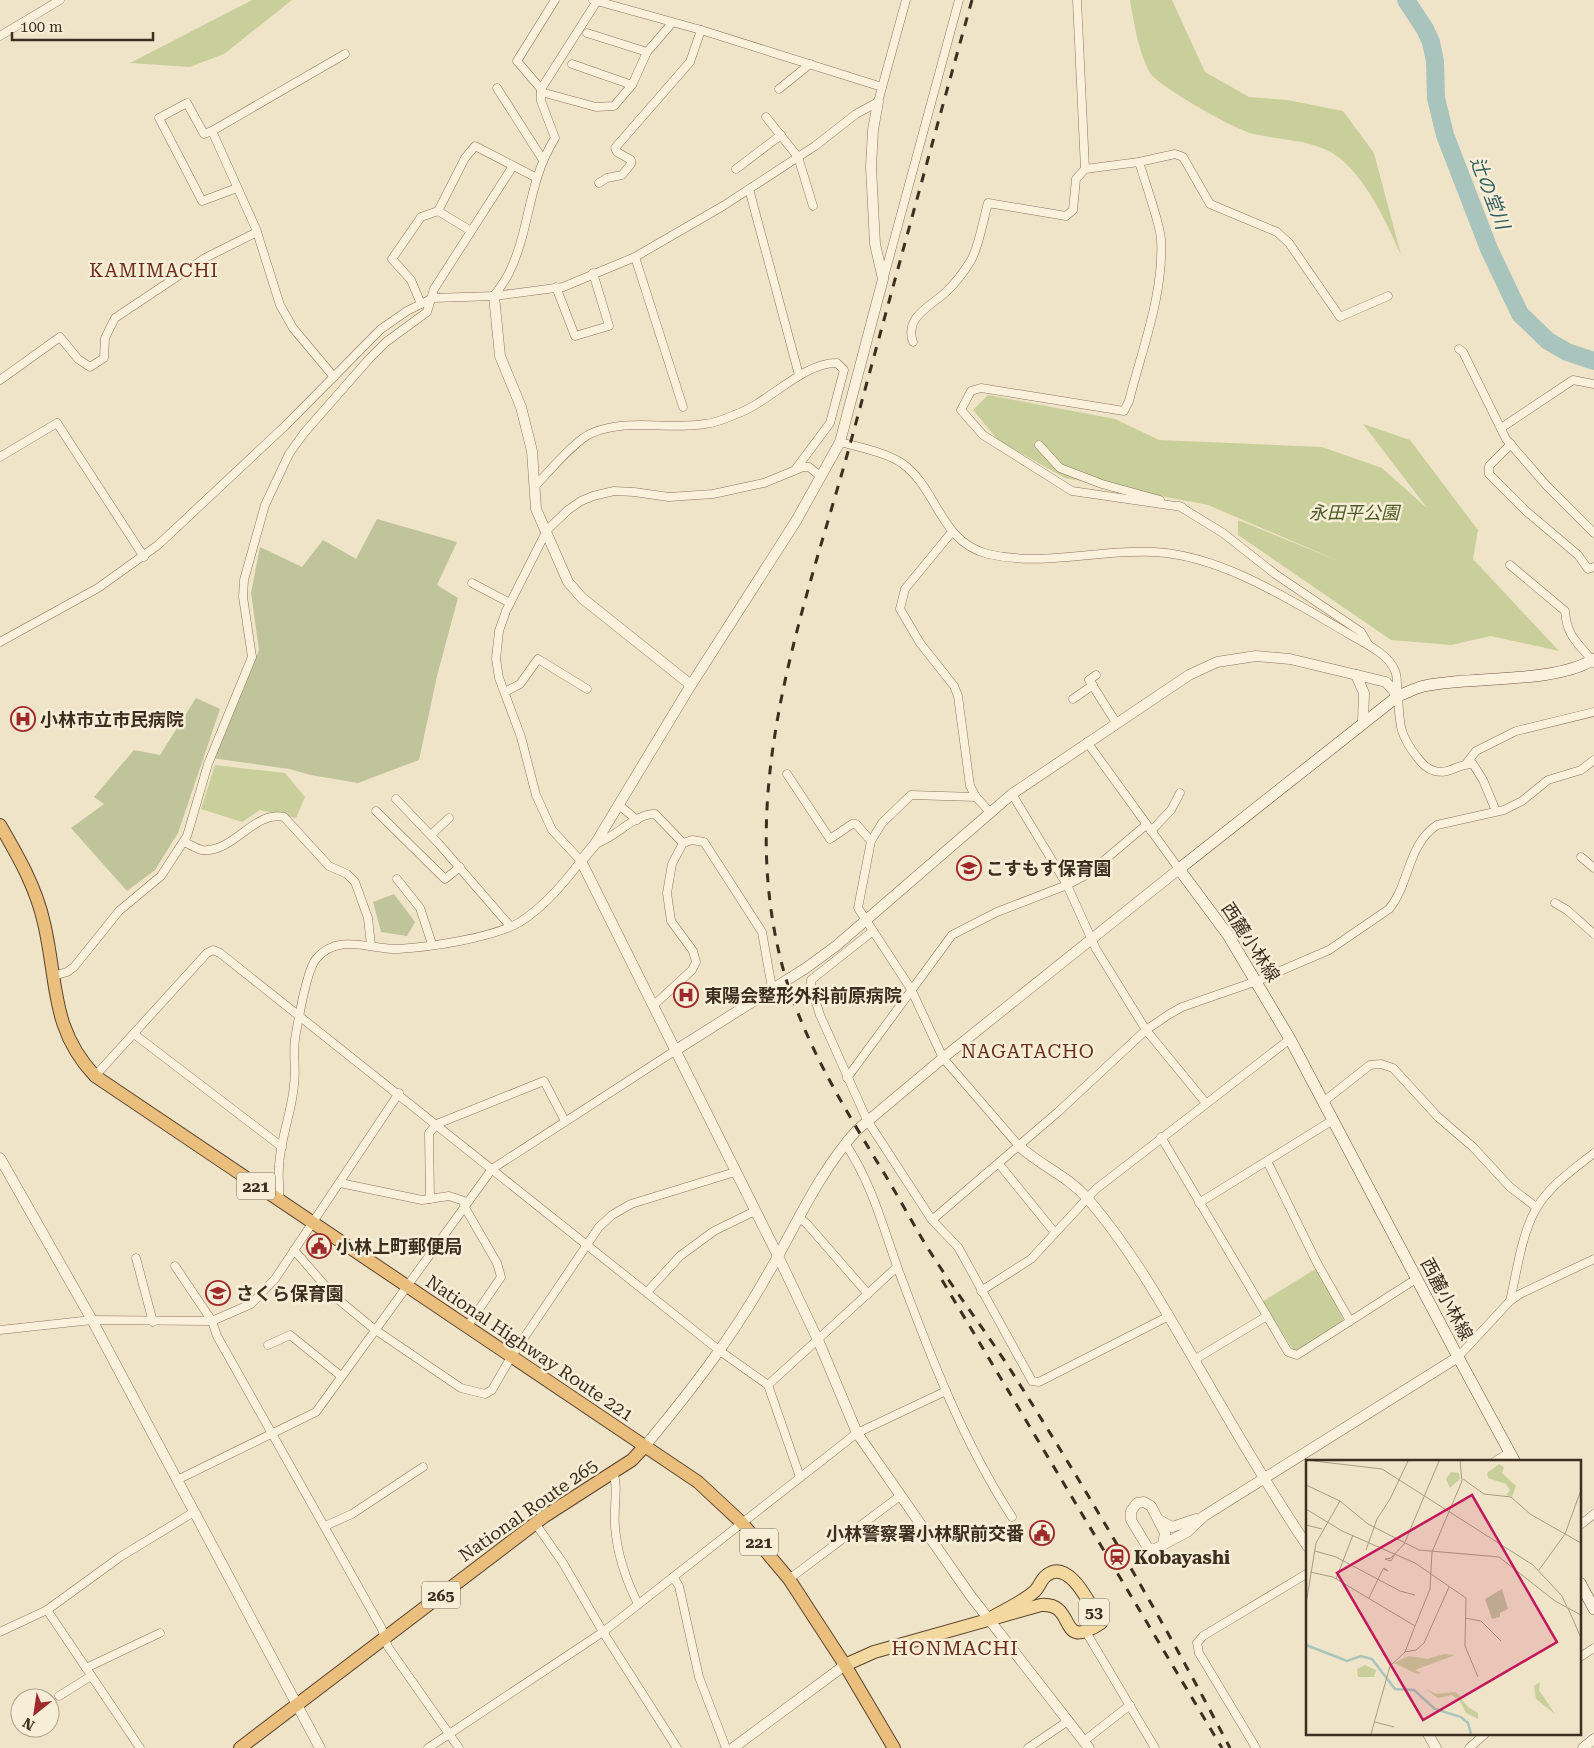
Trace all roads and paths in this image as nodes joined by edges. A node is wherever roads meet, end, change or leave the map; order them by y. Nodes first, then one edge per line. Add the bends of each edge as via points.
1 (60, 0) edge
2 (555, 0) edge
3 (906, 0) edge
4 (959, 0) edge
5 (1077, 0) edge
6 (595, 1) edge
7 (672, 23) junction
8 (701, 30) junction
9 (587, 33) dead end
10 (0, 36) edge
11 (647, 52) junction
12 (345, 54) dead end
13 (572, 64) dead end
14 (810, 64) junction
15 (632, 85) junction
16 (882, 87) junction
17 (497, 88) dead end
18 (779, 89) dead end
19 (541, 91) junction
20 (878, 102) junction
21 (766, 116) dead end
22 (212, 131) junction
23 (781, 135) junction
24 (798, 157) junction
25 (543, 160) junction
26 (1139, 162) junction
27 (512, 166) junction
28 (736, 169) dead end
29 (1085, 169) junction
30 (535, 178) junction
31 (599, 183) dead end
32 (237, 188) junction
33 (749, 188) junction
34 (813, 206) dead end
35 (438, 211) junction
36 (472, 231) junction
37 (257, 232) junction
38 (635, 257) junction
39 (593, 273) junction
40 (883, 279) junction
41 (556, 288) junction
42 (494, 296) junction
43 (1388, 296) dead end
44 (433, 298) junction
45 (421, 304) junction
46 (913, 342) dead end
47 (1459, 349) dead end
48 (799, 375) junction
49 (334, 377) junction
50 (0, 380) edge
51 (1594, 384) edge
52 (683, 407) dead end
53 (1501, 428) junction
54 (840, 442) junction
55 (1511, 444) junction
56 (1039, 445) dead end
57 (0, 458) edge
58 (794, 471) junction
59 (820, 476) junction
60 (534, 487) junction
61 (1182, 507) junction
62 (547, 530) junction
63 (952, 533) junction
64 (1594, 533) edge
65 (144, 557) junction
66 (1510, 565) dead end
67 (1594, 568) edge
68 (472, 583) dead end
69 (510, 603) junction
70 (0, 642) edge
71 (1369, 646) junction
72 (1593, 661) edge
73 (1096, 675) dead end
74 (1356, 675) junction
75 (691, 685) junction
76 (1093, 686) junction
77 (587, 689) dead end
78 (504, 692) junction
79 (1398, 696) junction
80 (1073, 699) dead end
81 (1594, 712) edge
82 (1364, 722) junction
83 (1117, 724) junction
84 (1087, 742) junction
85 (1594, 760) edge
86 (1466, 764) junction
87 (787, 774) dead end
88 (1012, 794) junction
89 (1180, 794) dead end
90 (976, 797) junction
91 (396, 799) dead end
92 (619, 805) junction
93 (376, 811) dead end
94 (989, 811) junction
95 (1496, 811) junction
96 (449, 818) dead end
97 (637, 820) junction
98 (0, 825) edge
99 (1149, 828) junction
100 (432, 835) junction
101 (871, 841) junction
102 (184, 842) junction
103 (683, 843) junction
104 (595, 844) junction
105 (1581, 858) dead end
106 (581, 861) junction
107 (460, 867) junction
108 (1594, 868) edge
109 (1179, 869) junction
110 (397, 879) dead end
111 (1068, 885) junction
112 (1555, 903) dead end
113 (866, 920) junction
114 (510, 926) junction
115 (874, 931) junction
116 (1594, 934) edge
117 (1092, 940) junction
118 (432, 944) junction
119 (371, 945) junction
120 (53, 976) junction
121 (1257, 981) junction
122 (772, 988) junction
123 (911, 989) junction
124 (654, 1005) junction
125 (301, 1016) junction
126 (1146, 1030) junction
127 (134, 1034) junction
128 (1290, 1039) junction
129 (676, 1050) junction
130 (943, 1058) junction
131 (95, 1076) junction
132 (846, 1078) junction
133 (399, 1093) junction
134 (1205, 1102) junction
135 (1323, 1102) junction
136 (867, 1120) junction
137 (1333, 1120) junction
138 (565, 1121) junction
139 (437, 1124) junction
140 (1161, 1137) junction
141 (845, 1143) junction
142 (1019, 1146) junction
143 (282, 1147) junction
144 (1594, 1152) edge
145 (0, 1158) edge
146 (1267, 1162) junction
147 (999, 1164) junction
148 (492, 1169) junction
149 (735, 1172) junction
150 (340, 1182) junction
151 (1087, 1198) junction
152 (430, 1199) junction
153 (278, 1200) junction
154 (1199, 1203) junction
155 (466, 1204) junction
156 (1536, 1207) junction
157 (755, 1211) junction
158 (800, 1218) junction
159 (932, 1220) junction
160 (312, 1223) junction
161 (1055, 1233) junction
162 (587, 1245) junction
163 (294, 1250) junction
164 (778, 1256) junction
165 (136, 1258) dead end
166 (1594, 1259) edge
167 (175, 1266) dead end
168 (898, 1267) junction
169 (1416, 1279) junction
170 (408, 1287) junction
171 (981, 1291) junction
172 (647, 1292) junction
173 (868, 1294) junction
174 (1510, 1302) junction
175 (1170, 1316) junction
176 (1267, 1316) junction
177 (92, 1320) junction
178 (212, 1321) junction
179 (1350, 1321) junction
180 (153, 1322) junction
181 (467, 1327) junction
182 (374, 1329) junction
183 (0, 1330) edge
184 (818, 1340) junction
185 (268, 1345) dead end
186 (720, 1351) junction
187 (512, 1357) junction
188 (1458, 1357) junction
189 (1194, 1360) junction
190 (341, 1376) junction
191 (768, 1385) junction
192 (946, 1391) junction
193 (271, 1433) junction
194 (857, 1433) junction
195 (645, 1446) junction
196 (1512, 1457) edge
197 (423, 1467) dead end
198 (613, 1473) junction
199 (800, 1477) junction
200 (177, 1480) junction
201 (1264, 1480) junction
202 (900, 1496) junction
203 (194, 1512) junction
204 (1594, 1514) edge
205 (1204, 1516) junction
206 (1012, 1517) dead end
207 (1158, 1519) junction
208 (535, 1523) junction
209 (742, 1523) junction
210 (1582, 1523) edge
211 (325, 1526) junction
212 (1163, 1544) junction
213 (1306, 1544) edge
214 (1306, 1575) edge
215 (673, 1577) junction
216 (789, 1579) junction
217 (1582, 1587) edge
218 (638, 1604) junction
219 (1594, 1609) edge
220 (47, 1610) junction
221 (989, 1619) junction
222 (0, 1632) edge
223 (604, 1632) junction
224 (1086, 1632) junction
225 (160, 1633) dead end
226 (384, 1638) junction
227 (1594, 1648) edge
228 (1582, 1656) edge
229 (845, 1665) junction
230 (86, 1668) junction
231 (92, 1676) junction
232 (60, 1695) edge
233 (297, 1705) junction
234 (1130, 1705) junction
235 (1068, 1721) junction
236 (448, 1734) junction
237 (1429, 1736) edge
238 (1483, 1736) edge
239 (1086, 1745) edge
240 (140, 1748) edge
241 (240, 1748) edge
242 (320, 1748) edge
243 (428, 1748) edge
244 (459, 1748) edge
245 (677, 1748) edge
246 (726, 1748) edge
247 (733, 1748) edge
248 (894, 1748) edge
249 (1028, 1748) edge
250 (1155, 1748) edge
251 (1256, 1748) edge
252 (1436, 1748) edge
253 (1469, 1748) edge

1 - 10 street
2 - 19 street via 517,61
3 - 16 street
4 - 40 street
5 - 29 street
6 - 7 street
6 - 19 street
7 - 8 street
7 - 11 street
8 - 14 street
8 - 31 street via 690,62 615,148 631,160 631,164 622,175
9 - 11 street
11 - 15 street
12 - 22 street
13 - 15 street
14 - 16 street
14 - 18 street
15 - 19 street via 614,106 596,107
16 - 20 street
17 - 25 street
19 - 25 street via 541,101 555,138
20 - 24 street via 856,114
20 - 40 street via 871,167 875,244
21 - 23 street
22 - 32 street
22 - 32 street via 204,134 186,103 159,118 202,201
23 - 24 street
23 - 28 street
24 - 33 street
24 - 34 street
25 - 30 street
26 - 29 street
26 - 43 street via 1175,154 1183,157 1210,204 1277,232 1289,243 1340,317
26 - 61 street via 1161,238 1152,317 1124,411 981,388 972,391 961,410 983,435 1072,491
27 - 30 street
27 - 35 street via 475,146 465,158
27 - 36 street
29 - 46 street via 1076,179 1073,210 1066,216 988,203 972,260 944,294 920,311 912,326
30 - 42 street via 520,243 509,274
32 - 37 street
33 - 38 street
33 - 48 street
35 - 36 street
35 - 45 street via 421,217 392,259 411,280
36 - 44 street via 434,290
37 - 49 street via 280,305 293,328
37 - 50 street via 205,258 115,318 105,338 104,358 90,367 78,359 60,338
38 - 39 street
38 - 52 street
39 - 41 street
39 - 41 street via 609,326 575,336
40 - 54 street
41 - 42 street
42 - 44 street
42 - 60 street via 500,356 523,416 532,451
44 - 45 street
44 - 102 street via 427,312 386,342 348,380 299,440 273,486 244,580 243,596 252,657 208,764
45 - 49 street via 381,329
47 - 53 street
48 - 58 street via 828,363 837,363 844,370 830,423
48 - 60 street via 753,408 705,424 630,424 591,433
49 - 65 street
51 - 53 street via 1573,380
53 - 55 street
54 - 59 street
54 - 63 street via 902,463 924,487
55 - 64 street
55 - 67 street via 1489,466 1489,474 1578,555 1588,569
56 - 61 street via 1060,468
57 - 65 street via 52,423 57,423
58 - 59 street via 809,468
58 - 62 street via 757,485 713,494 670,497 614,491 581,501
59 - 75 street via 796,521
60 - 62 street via 536,509
61 - 71 street via 1361,632
62 - 69 street
62 - 75 street via 568,582 582,598
63 - 71 street via 986,554 1029,559 1154,552 1192,558 1235,573 1303,607
63 - 90 street via 905,589 900,609 920,643 954,686 970,786
65 - 70 street via 98,588
66 - 72 street via 1565,611 1570,634
68 - 69 street
69 - 78 street via 499,631 496,659
71 - 79 street via 1395,670
72 - 79 main road via 1543,674 1424,686
73 - 76 street via 1089,680
74 - 79 street via 1386,682
74 - 82 street via 1364,693
74 - 83 street via 1281,658 1256,656 1218,662 1189,675
75 - 92 street
76 - 80 street
76 - 83 street
77 - 78 street via 538,659 520,684
78 - 106 street via 521,737 536,795 552,830
79 - 82 main road
79 - 86 street via 1399,723 1404,738 1424,766 1441,772
81 - 86 street via 1516,731 1476,751
82 - 109 main road
83 - 84 street
84 - 88 street
84 - 99 street
85 - 95 street via 1581,770 1548,780 1522,802
86 - 95 street via 1473,764
87 - 101 street via 830,839 856,824
88 - 94 street
88 - 111 street
89 - 99 street via 1171,810
90 - 94 street
90 - 101 street via 911,795 882,823
91 - 100 street
92 - 97 street
92 - 104 street
93 - 107 street via 445,879
94 - 113 street
95 - 121 street via 1437,825 1429,830 1415,851 1389,908 1338,946
96 - 100 street
97 - 103 street via 645,814 655,814
97 - 104 street
98 - 120 highway, National Highway Route 221 / 221 via 36,895
99 - 109 street
99 - 111 street via 1088,874
100 - 107 street
101 - 113 street via 858,908
102 - 119 street via 202,850 220,846 265,818 284,817 329,866 356,882 368,918
102 - 120 street via 161,876 119,911 74,967
103 - 122 street via 692,840 704,842 762,932
103 - 124 street via 672,864 667,893 671,921 693,951 696,962 692,970
104 - 106 street
105 - 108 street
106 - 114 street via 557,891
106 - 124 street
107 - 114 street
109 - 117 street
109 - 121 main road, 西麓小林線
110 - 118 street via 420,908
111 - 117 street
111 - 123 street via 964,927 952,935
112 - 116 street
113 - 115 street
113 - 122 street via 806,968
114 - 118 street via 473,938
115 - 123 street
115 - 132 street via 811,980 820,1014
117 - 126 street
117 - 130 street
118 - 119 street via 397,949
119 - 125 street via 352,943 331,947 316,959 308,976
120 - 131 highway, National Highway Route 221 / 221 via 64,1030 76,1054
121 - 126 street via 1182,1007
121 - 128 main road, 西麓小林線
122 - 129 street
123 - 130 street
123 - 132 street
124 - 129 street
125 - 127 street via 213,950
125 - 133 street
125 - 143 street via 295,1040 293,1095
126 - 134 street
126 - 142 street
127 - 131 street
127 - 143 street
128 - 134 street
128 - 135 main road, 西麓小林線
129 - 138 street
129 - 149 street
130 - 136 street
130 - 142 street
131 - 153 highway, National Highway Route 221 / 221
132 - 136 street
133 - 139 street
133 - 150 street
134 - 140 street
135 - 137 main road, 西麓小林線
135 - 156 street via 1370,1066 1381,1064 1393,1068 1510,1187
136 - 141 street
136 - 159 street
137 - 146 street
137 - 169 main road, 西麓小林線
138 - 139 street via 544,1081
138 - 148 street
139 - 148 street
139 - 152 street via 429,1133
140 - 151 street
140 - 154 street
141 - 158 street
141 - 168 street via 871,1189
142 - 147 street
142 - 151 street via 1029,1156 1067,1178
143 - 153 street via 278,1166
144 - 156 street
145 - 177 street
146 - 154 street
146 - 179 street
147 - 159 street
147 - 161 street
148 - 155 street
148 - 162 street
149 - 157 street
149 - 162 street via 631,1204 599,1227
150 - 152 street
150 - 160 street
151 - 161 street
151 - 175 street via 1133,1259
152 - 155 street via 449,1196
153 - 160 highway, National Highway Route 221 / 221
154 - 176 street
155 - 170 street
155 - 181 street via 501,1277
156 - 174 street via 1527,1230
157 - 164 street
157 - 172 street via 714,1231 680,1256
158 - 164 street
158 - 173 street
159 - 171 street via 958,1247
160 - 163 street
160 - 170 highway, National Highway Route 221 / 221
161 - 171 street via 1031,1259
162 - 172 street
162 - 187 street
163 - 178 street via 275,1279 251,1304
163 - 182 street via 334,1296
164 - 184 street
164 - 186 street
165 - 180 street
166 - 174 street via 1520,1294
167 - 178 street
168 - 173 street
168 - 192 street
169 - 179 street
169 - 188 main road, 西麓小林線
170 - 181 highway, National Highway Route 221 / 221
170 - 182 street
171 - 175 street via 1036,1383
172 - 186 street
173 - 184 street
174 - 188 street
175 - 189 street
176 - 179 street via 1293,1355
176 - 189 street
177 - 180 street
177 - 183 street
177 - 200 street
178 - 180 street
178 - 193 street via 217,1336
181 - 187 highway, National Highway Route 221 / 221
182 - 187 street via 460,1388 485,1394 492,1390
182 - 190 street
184 - 191 street
184 - 194 street
185 - 190 street via 290,1335
186 - 191 street
186 - 195 street
187 - 195 highway, National Highway Route 221 / 221
188 - 196 main road, 西麓小林線
188 - 201 street
189 - 201 street
190 - 193 street via 316,1412
191 - 199 street
192 - 194 street
192 - 206 street via 982,1469
193 - 200 street
193 - 211 street
194 - 199 street
194 - 202 street
195 - 198 highway, National Route 265 / 265
195 - 209 highway, National Highway Route 221 / 221 via 698,1482
197 - 211 street via 352,1514
198 - 208 highway, National Route 265 / 265
198 - 218 street via 616,1480 613,1504 618,1544 625,1578
199 - 209 street
200 - 203 street
201 - 205 street
201 - 213 street
202 - 216 street
202 - 221 street
203 - 220 street via 120,1557
203 - 233 street
204 - 210 street
205 - 207 street via 1177,1526
205 - 212 street via 1186,1532
207 - 212 street via 1165,1533
207 - 212 street via 1151,1506 1144,1502 1134,1505 1130,1516 1148,1548 1153,1550
208 - 223 street
208 - 226 highway, National Route 265 / 265
209 - 215 street
209 - 216 highway, National Highway Route 221 / 221
211 - 226 street
214 - 251 street via 1203,1636 1198,1643 1199,1654
215 - 218 street
215 - 246 street via 678,1586 699,1677
216 - 229 highway, National Highway Route 221 / 221
217 - 219 main road
218 - 223 street
220 - 222 street
220 - 230 street
221 - 224 main road, 53 via 1050,1604 1057,1607 1074,1632
221 - 224 main road, 53 via 1035,1591 1048,1574 1062,1572 1074,1579 1101,1622
221 - 229 main road, 53 via 874,1652
221 - 235 street
223 - 236 street
223 - 245 street
224 - 234 street
225 - 230 street
226 - 233 highway, National Route 265 / 265
226 - 236 street
227 - 228 street
229 - 247 street
229 - 248 highway, National Highway Route 221 / 221
230 - 231 street
231 - 232 street
231 - 240 street
233 - 241 highway, National Route 265 / 265
233 - 242 street
234 - 239 street
234 - 250 street
235 - 239 street
235 - 249 street
236 - 243 street
236 - 244 street
237 - 252 street
238 - 253 street

